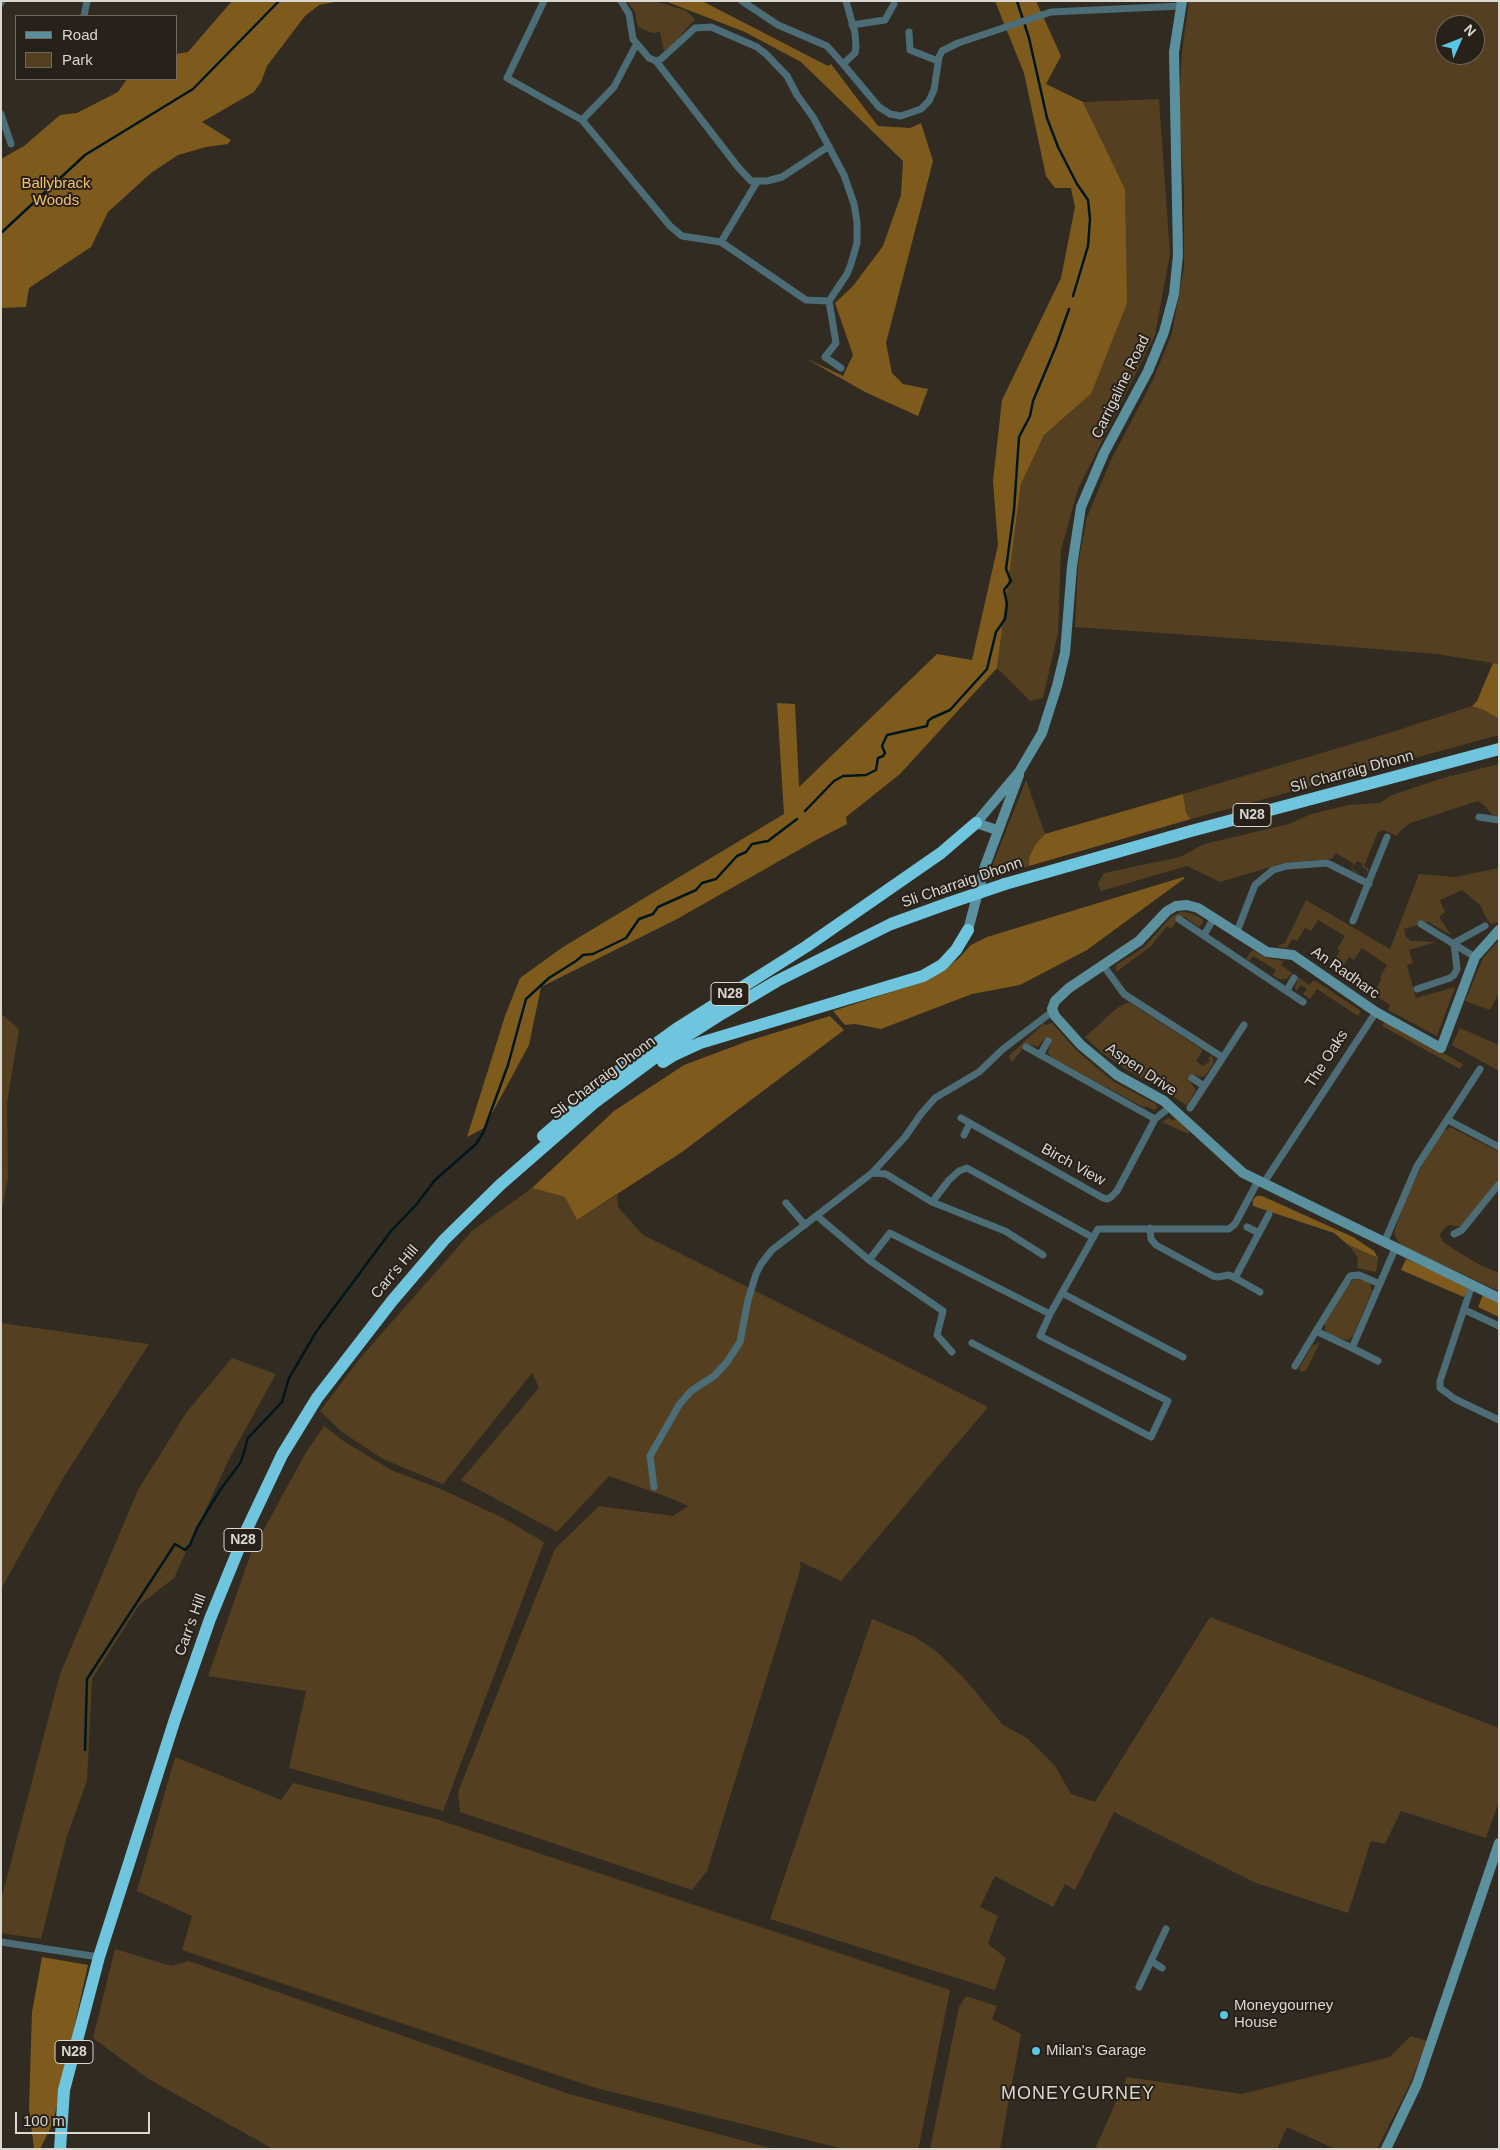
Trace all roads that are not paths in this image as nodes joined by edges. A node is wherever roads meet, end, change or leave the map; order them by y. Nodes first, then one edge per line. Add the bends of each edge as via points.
1 (87, 1) edge
2 (544, 1) edge
3 (621, 1) edge
4 (742, 1) edge
5 (846, 1) edge
6 (894, 4) dead end
7 (1182, 4) edge
8 (84, 15) edge
9 (852, 25) junction
10 (909, 32) dead end
11 (636, 45) junction
12 (938, 60) junction
13 (656, 61) junction
14 (843, 64) junction
15 (1, 114) edge
16 (582, 120) junction
17 (11, 144) dead end
18 (830, 146) junction
19 (757, 182) junction
20 (721, 242) junction
21 (830, 301) junction
22 (842, 368) dead end
23 (1499, 749) edge
24 (1020, 772) junction
25 (1479, 818) dead end
26 (1499, 820) edge
27 (976, 823) junction
28 (997, 830) junction
29 (1387, 837) dead end
30 (1369, 884) junction
31 (1214, 918) junction
32 (1179, 919) dead end
33 (1353, 921) dead end
34 (1421, 924) dead end
35 (1485, 926) dead end
36 (968, 930) joint
37 (1499, 930) edge
38 (1236, 934) junction
39 (1204, 935) junction
40 (1454, 943) junction
41 (1475, 957) junction
42 (1103, 965) junction
43 (1294, 978) dead end
44 (1417, 989) dead end
45 (1287, 990) junction
46 (1303, 1002) dead end
47 (1053, 1011) junction
48 (1376, 1012) junction
49 (1244, 1025) dead end
50 (1048, 1041) dead end
51 (1026, 1047) dead end
52 (1040, 1055) junction
53 (1222, 1058) junction
54 (1480, 1069) dead end
55 (1192, 1078) dead end
56 (1204, 1086) junction
57 (1170, 1107) junction
58 (1190, 1108) dead end
59 (962, 1118) dead end
60 (1155, 1119) junction
61 (1448, 1120) junction
62 (970, 1123) junction
63 (964, 1134) dead end
64 (1499, 1147) edge
65 (872, 1173) junction
66 (1261, 1183) junction
67 (1499, 1184) edge
68 (500, 1185) junction
69 (932, 1202) junction
70 (786, 1203) dead end
71 (1269, 1214) dead end
72 (817, 1216) junction
73 (805, 1225) junction
74 (1247, 1227) dead end
75 (1150, 1228) junction
76 (1259, 1233) junction
77 (1454, 1234) dead end
78 (1092, 1237) junction
79 (1384, 1243) junction
80 (1394, 1249) junction
81 (1043, 1255) dead end
82 (869, 1260) junction
83 (1235, 1278) junction
84 (1380, 1284) junction
85 (1472, 1285) junction
86 (1260, 1292) dead end
87 (1062, 1294) junction
88 (1499, 1298) edge
89 (1465, 1310) junction
90 (1050, 1314) junction
91 (1499, 1326) edge
92 (1316, 1331) junction
93 (972, 1343) dead end
94 (1352, 1348) junction
95 (952, 1352) dead end
96 (1184, 1357) dead end
97 (1378, 1361) dead end
98 (1295, 1366) dead end
99 (1499, 1420) edge
100 (654, 1486) dead end
101 (1499, 1843) edge
102 (1166, 1929) dead end
103 (1, 1942) edge
104 (99, 1957) junction
105 (1151, 1961) junction
106 (1162, 1968) dead end
107 (1139, 1987) dead end
108 (60, 2149) edge
109 (1386, 2149) edge

1 - 8 street
2 - 16 street via 508,78
3 - 11 street via 629,14
4 - 14 street via 778,26 826,46
5 - 9 street
6 - 9 street via 885,20
7 - 12 street via 1042,14 958,43 942,51
7 - 24 street, Carrigaline Road via 1174,52 1178,255 1174,294 1164,332 1148,371 1104,454 1081,507 1063,660 1042,733
9 - 14 street via 855,53
10 - 12 street via 910,50
11 - 13 street
11 - 16 street via 614,87
12 - 14 street via 934,90 929,101 921,109 901,116 880,107
13 - 18 street via 698,26 711,27 757,47 787,76
13 - 19 street via 742,172
15 - 17 street
16 - 20 street via 676,231 682,236
18 - 19 street via 782,177
18 - 21 street via 844,175 857,222 857,242 851,264
19 - 20 street
20 - 21 street via 806,300
21 - 22 street via 836,343 825,357
23 - 68 highway, Sli Charraig Dhonn / N28, bridge via 1005,884 891,924 723,1013 668,1048 594,1103
24 - 27 street, Carrigaline Road
24 - 28 street, Carrigaline Road
25 - 26 street
27 - 28 street
27 - 68 highway, N28 via 918,869 618,1071 556,1123 521,1158
28 - 36 street, Carrigaline Road
29 - 30 street
30 - 33 street
30 - 38 street via 1327,863 1273,870 1255,885
31 - 38 street
31 - 39 street
31 - 42 street via 1192,906 1174,906 1139,941
32 - 39 street
34 - 40 street
35 - 40 street
36 - 68 highway, N28 via 942,965 922,976 727,1034 674,1055 617,1095 524,1171
37 - 41 street
38 - 48 street, An Radharc via 1267,952 1293,955
39 - 45 street
40 - 41 street
40 - 44 street via 1457,969 1454,975
41 - 48 street via 1441,1048
42 - 47 street via 1068,988 1053,1004
42 - 53 street via 1124,994
43 - 45 street
45 - 46 street
47 - 57 street, Aspen Drive via 1081,1045 1110,1069
47 - 65 street via 979,1072 935,1098 900,1144
48 - 66 street, The Oaks
49 - 53 street, Aspen Drive
50 - 52 street
51 - 52 street
52 - 60 street
53 - 56 street, Aspen Drive
54 - 61 street
55 - 56 street, Aspen Drive
56 - 58 street, Aspen Drive
57 - 60 street, Birch View
57 - 66 street, Aspen Drive via 1229,1162
59 - 62 street, Birch View
60 - 62 street, Birch View via 1117,1191 1107,1199
61 - 64 street
61 - 79 street via 1417,1166
62 - 63 street
65 - 69 street via 886,1174
65 - 72 street
66 - 75 street, The Oaks via 1229,1229
66 - 79 street, Aspen Drive
67 - 77 street via 1462,1230
68 - 104 highway, Carr's Hill / N28 via 444,1240 392,1301 317,1398 282,1455 210,1619
69 - 78 street via 949,1180 966,1168
69 - 81 street via 1005,1231
70 - 73 street
71 - 76 street
72 - 73 street
72 - 82 street
73 - 100 street via 772,1250 761,1264 748,1300 740,1342 727,1362 678,1405 650,1456
74 - 76 street
75 - 78 street via 1101,1228
75 - 83 street via 1152,1243 1213,1276
76 - 83 street
78 - 87 street
79 - 80 street, Aspen Drive
80 - 84 street
80 - 85 street, Aspen Drive
82 - 90 street via 890,1232
82 - 95 street via 943,1311 937,1335
83 - 86 street
84 - 92 street via 1359,1275 1350,1276
84 - 94 street
85 - 88 street, Aspen Drive
85 - 89 street
87 - 90 street
87 - 96 street
89 - 91 street
89 - 99 street via 1440,1388 1455,1399
90 - 93 street via 1040,1336 1168,1401 1151,1437
92 - 94 street
92 - 98 street
94 - 97 street
101 - 109 street via 1417,2084
102 - 105 street
103 - 104 street
104 - 108 highway, Carr's Hill / N28 via 64,2090
105 - 106 street
105 - 107 street

